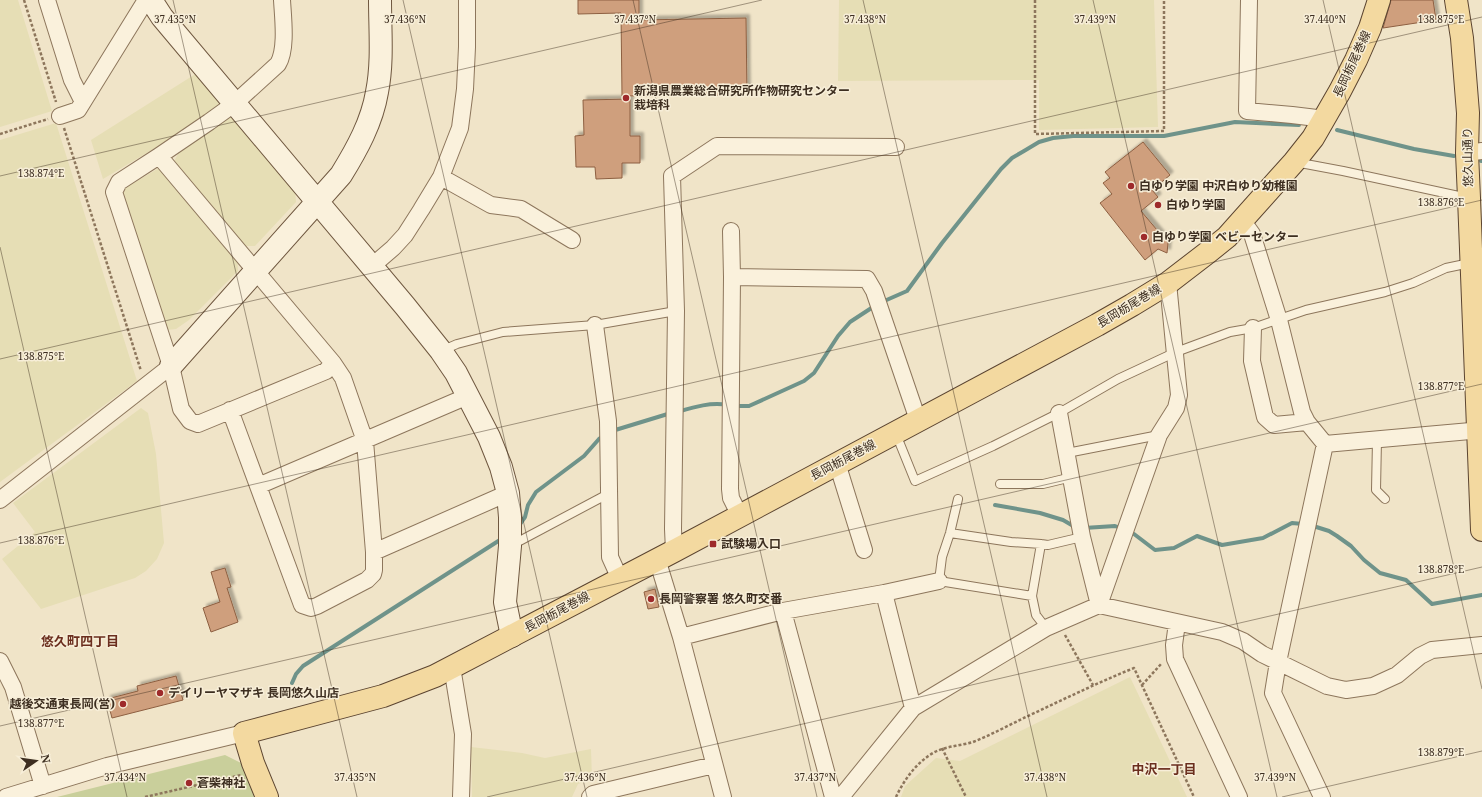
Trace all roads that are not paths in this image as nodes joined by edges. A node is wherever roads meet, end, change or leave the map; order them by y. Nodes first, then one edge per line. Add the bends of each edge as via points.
1 (47, 0) edge
2 (146, 0) edge
3 (151, 0) edge
4 (282, 0) edge
5 (380, 0) edge
6 (467, 0) edge
7 (1248, 0) edge
8 (1379, 0) edge
9 (1456, 0) edge
10 (83, 102) junction
11 (234, 104) junction
12 (60, 116) road end
13 (1324, 119) junction
14 (896, 147) dead end
15 (1475, 152) edge
16 (159, 156) junction
17 (1294, 162) junction
18 (440, 177) junction
19 (1469, 198) junction
20 (316, 201) junction
21 (1242, 220) junction
22 (1476, 223) edge
23 (731, 231) dead end
24 (572, 240) dead end
25 (1471, 263) junction
26 (371, 267) junction
27 (256, 271) junction
28 (732, 277) junction
29 (1168, 283) junction
30 (676, 311) junction
31 (1279, 320) junction
32 (595, 325) junction
33 (1253, 328) junction
34 (441, 351) junction
35 (1176, 352) junction
36 (333, 363) junction
37 (171, 366) junction
38 (468, 396) junction
39 (230, 410) junction
40 (1059, 413) junction
41 (918, 420) junction
42 (1307, 422) junction
43 (1480, 430) edge
44 (895, 432) junction
45 (1159, 435) junction
46 (1377, 440) junction
47 (365, 441) junction
48 (1325, 444) junction
49 (1067, 453) junction
50 (837, 463) junction
51 (1072, 477) junction
52 (1000, 484) dead end
53 (258, 486) junction
54 (508, 493) junction
55 (608, 494) junction
56 (958, 498) dead end
57 (1385, 499) dead end
58 (0, 500) edge
59 (740, 516) junction
60 (1482, 530) edge
61 (950, 533) junction
62 (1082, 538) junction
63 (1041, 544) junction
64 (510, 546) junction
65 (864, 550) dead end
66 (374, 552) junction
67 (666, 555) junction
68 (620, 579) junction
69 (939, 581) junction
70 (884, 593) junction
71 (1032, 596) junction
72 (1099, 605) junction
73 (783, 611) junction
74 (1176, 623) junction
75 (1052, 625) junction
76 (512, 636) junction
77 (681, 637) junction
78 (1482, 645) edge
79 (0, 661) edge
80 (1278, 662) junction
81 (452, 667) junction
82 (913, 708) junction
83 (244, 733) junction
84 (714, 765) junction
85 (43, 786) junction
86 (6, 797) edge
87 (267, 797) edge
88 (461, 797) edge
89 (590, 797) edge
90 (723, 797) edge
91 (833, 797) edge
92 (841, 797) edge
93 (1239, 797) edge
94 (1322, 797) edge

1 - 10 street via 72,80
2 - 10 street
3 - 11 street
4 - 11 street via 282,58
5 - 20 street via 380,72 372,113 362,139 341,175
6 - 18 street via 466,82 460,128
7 - 13 street via 1246,111
8 - 13 main road, 長岡栃尾巻線 via 1356,60
9 - 15 main road, 悠久山通り
10 - 12 street via 78,110
11 - 16 street
11 - 20 street
13 - 17 main road, 長岡栃尾巻線
14 - 30 street via 717,146 672,176
15 - 19 main road, 悠久山通り
16 - 27 street
16 - 37 street via 119,182 114,192
17 - 19 lane
17 - 21 main road, 長岡栃尾巻線
18 - 24 street via 490,205 521,209
18 - 26 street via 405,235
19 - 22 main road, 悠久山通り
20 - 26 street
20 - 27 street
21 - 29 main road, 長岡栃尾巻線 via 1222,241
21 - 31 street via 1252,234
22 - 25 main road, 悠久山通り
23 - 28 street
25 - 31 lane via 1446,268 1385,292 1306,310
25 - 43 main road, 悠久山通り
26 - 34 street
27 - 36 street
27 - 37 street
28 - 41 street via 867,279 874,291
28 - 59 street via 730,489 731,498
29 - 35 street
29 - 41 main road, 長岡栃尾巻線 via 1103,322
30 - 32 lane
30 - 67 street via 673,530
31 - 33 lane
31 - 42 street via 1302,412
32 - 34 lane via 503,332 457,344
32 - 55 street via 608,421
33 - 35 lane via 1230,332
33 - 42 street via 1252,361 1265,417 1274,425
34 - 38 street
35 - 40 lane via 1118,379
35 - 45 street via 1179,395 1176,408
36 - 39 street via 326,371
36 - 47 street via 343,378
37 - 39 street via 181,409 190,421 198,424
37 - 58 street
38 - 47 street
38 - 54 street via 489,437
39 - 53 street
40 - 44 lane via 915,481
40 - 49 street
41 - 44 main road, 長岡栃尾巻線
42 - 48 street
43 - 46 street
43 - 60 main road, 悠久山通り
44 - 50 main road, 長岡栃尾巻線
45 - 49 lane
45 - 72 street
46 - 48 street
46 - 57 lane via 1376,490
47 - 53 street
47 - 66 street
48 - 80 street
49 - 51 street
50 - 59 main road, 長岡栃尾巻線
50 - 65 street
51 - 52 lane via 1043,484
51 - 62 street
53 - 66 street via 302,605 311,608 317,606 367,580 374,570
54 - 64 street
54 - 66 street
55 - 64 lane
55 - 68 street via 610,557
56 - 61 lane
59 - 67 main road, 長岡栃尾巻線
61 - 63 lane
61 - 69 lane via 942,557
62 - 63 lane via 1048,545
62 - 72 street
63 - 71 lane
64 - 76 street via 505,602
67 - 68 main road, 長岡栃尾巻線
67 - 77 street
68 - 76 main road, 長岡栃尾巻線
69 - 70 street
69 - 71 lane
70 - 73 street
70 - 82 street
71 - 75 lane via 1036,615
72 - 74 street
72 - 75 street
73 - 77 street
73 - 91 street
74 - 80 street via 1222,632
74 - 93 street via 1175,660
75 - 82 street
76 - 81 main road, 長岡栃尾巻線
77 - 84 street
78 - 80 street via 1432,650 1420,656 1397,675 1373,686 1346,690 1327,686
79 - 85 street via 13,687
80 - 94 street via 1273,693
81 - 83 main road, 長岡栃尾巻線 via 383,696
81 - 88 street via 463,734
82 - 92 street
83 - 85 street via 107,766
83 - 87 main road
84 - 89 street via 593,794
84 - 90 street
85 - 86 street

